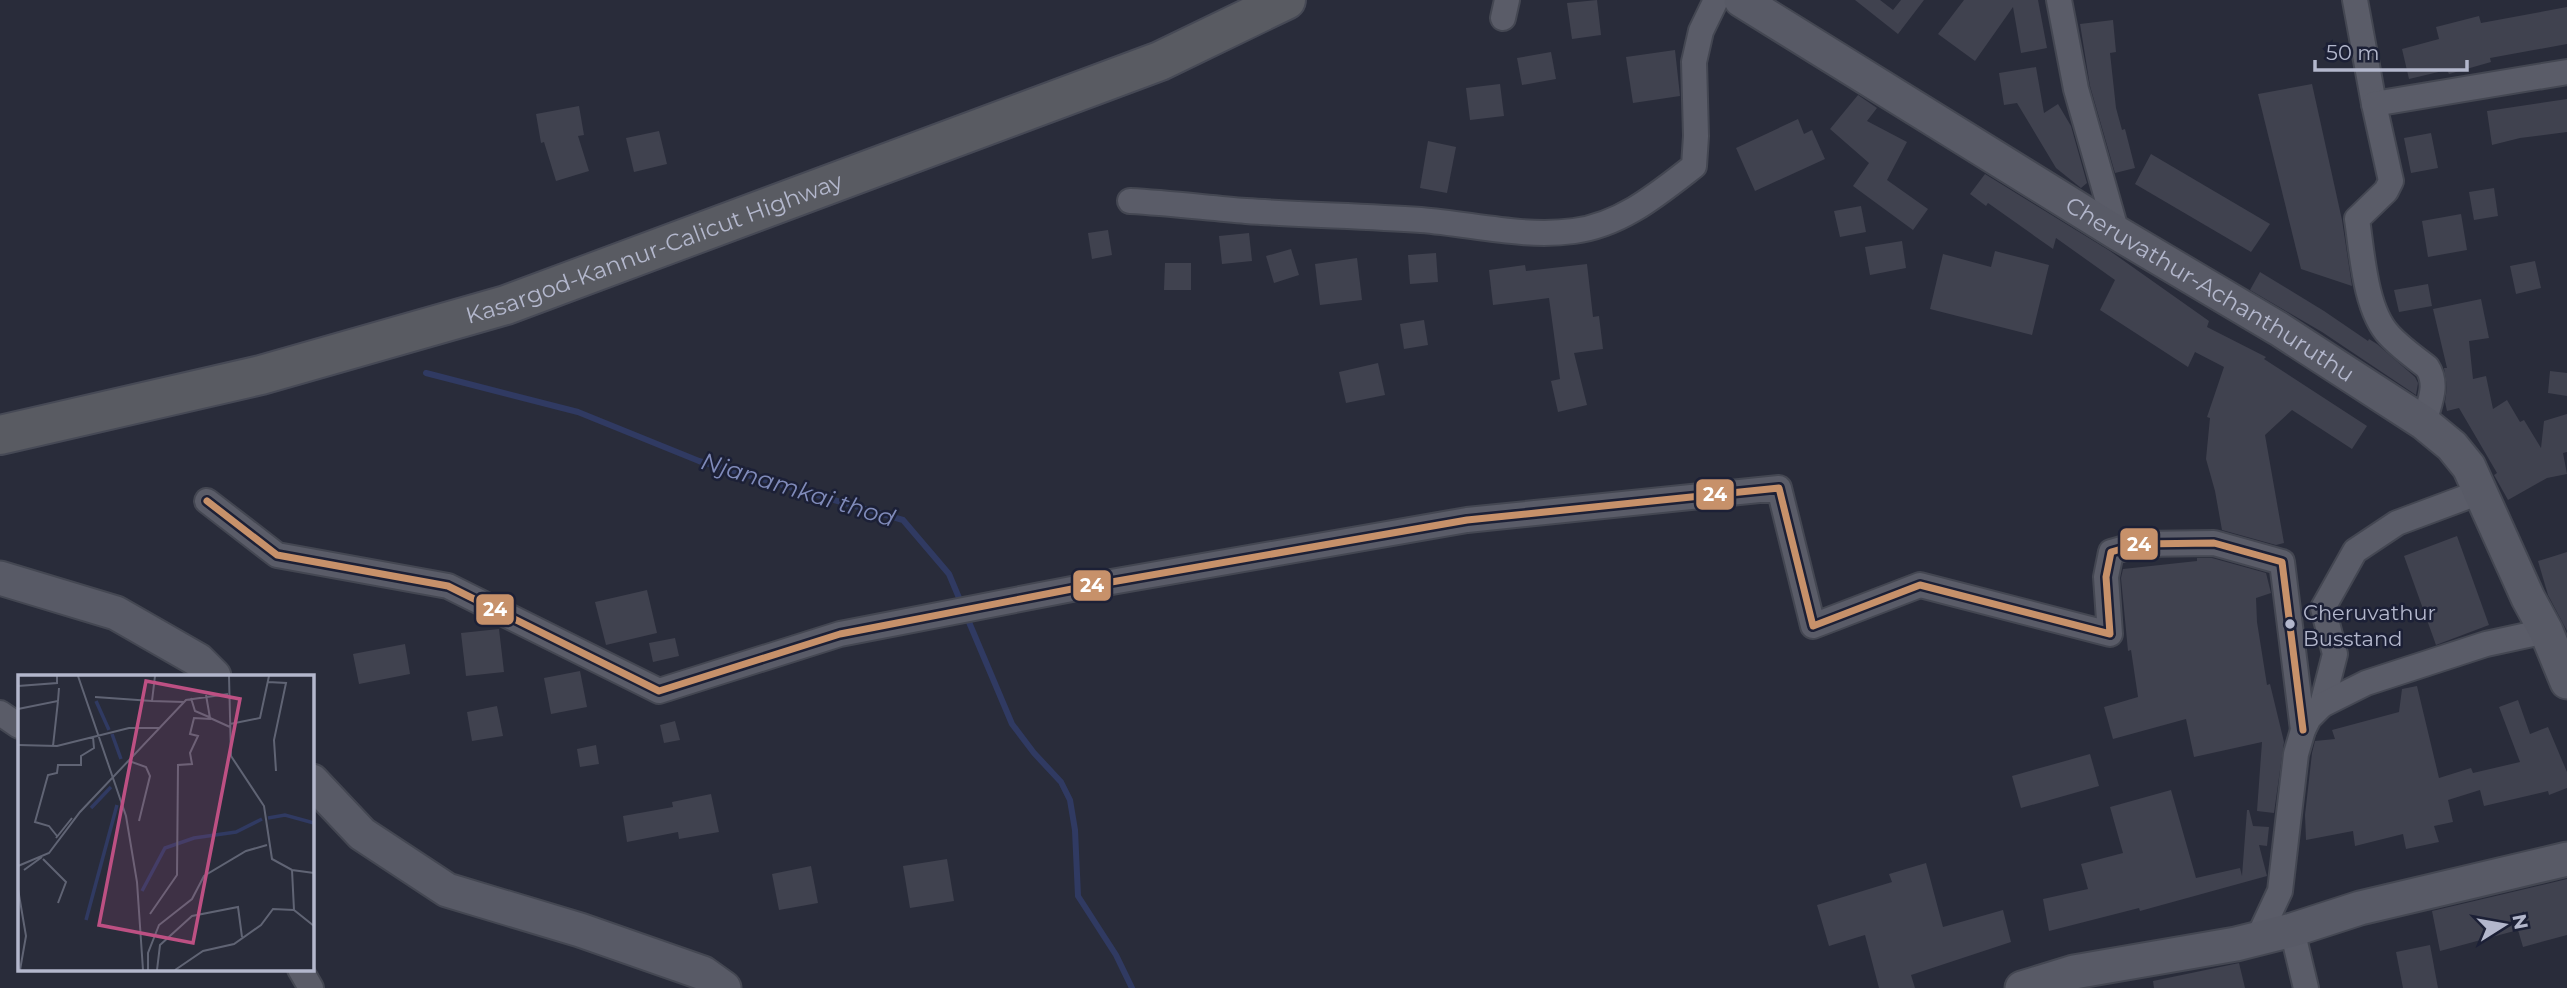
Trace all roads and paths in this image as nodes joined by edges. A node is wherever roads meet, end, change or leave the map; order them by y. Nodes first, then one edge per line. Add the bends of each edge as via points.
1 (1286, 0) edge
2 (1716, 0) edge
3 (1741, 0) edge
4 (2059, 0) edge
5 (2356, 0) edge
6 (2567, 72) edge
7 (2374, 104) junction
8 (1130, 201) dead end
9 (2117, 233) junction
10 (2424, 423) junction
11 (0, 435) edge
12 (2480, 492) junction
13 (207, 501) dead end
14 (0, 578) edge
15 (2546, 631) junction
16 (212, 675) edge
17 (2567, 682) edge
18 (2322, 705) junction
19 (0, 713) edge
20 (18, 725) edge
21 (2303, 730) junction
22 (313, 781) edge
23 (2567, 859) edge
24 (2292, 930) junction
25 (2258, 938) junction
26 (301, 970) edge
27 (311, 988) edge
28 (724, 988) edge
29 (2022, 988) edge
30 (2306, 988) edge

1 - 11 highway, Kasargod-Kannur-Calicut Highway via 1160,61 506,305 261,375
2 - 8 street via 1701,31 1694,62 1694,166 1642,205 1609,222 1575,231 1528,232 1423,220
3 - 9 main road, Cheruvathur-Achanthuruthu
4 - 9 street via 2076,89
5 - 7 street
6 - 7 street
7 - 10 street via 2391,181 2357,219 2363,262 2374,312 2387,334 2432,374 2435,384
9 - 10 main road, Cheruvathur-Achanthuruthu via 2279,329
10 - 12 main road, Cheruvathur-Achanthuruthu via 2452,446 2469,467
12 - 15 main road, Cheruvathur-Achanthuruthu
12 - 18 street via 2398,523 2355,551 2323,608 2335,654
13 - 21 street via 277,555 448,586 659,691 841,634 1077,588 1467,520 1779,488 1813,626 1920,585 2110,634 2106,577 2111,552 2139,544 2214,543 2282,562
14 - 16 main road via 116,613 198,660
15 - 17 main road, Cheruvathur-Achanthuruthu
15 - 18 street via 2486,644 2375,680
18 - 21 street
19 - 20 street
21 - 25 street via 2296,754 2280,891
22 - 28 main road via 362,834 447,890 703,973
23 - 24 main road via 2360,908
24 - 25 main road
24 - 30 street
25 - 29 main road via 2074,972
26 - 27 street

